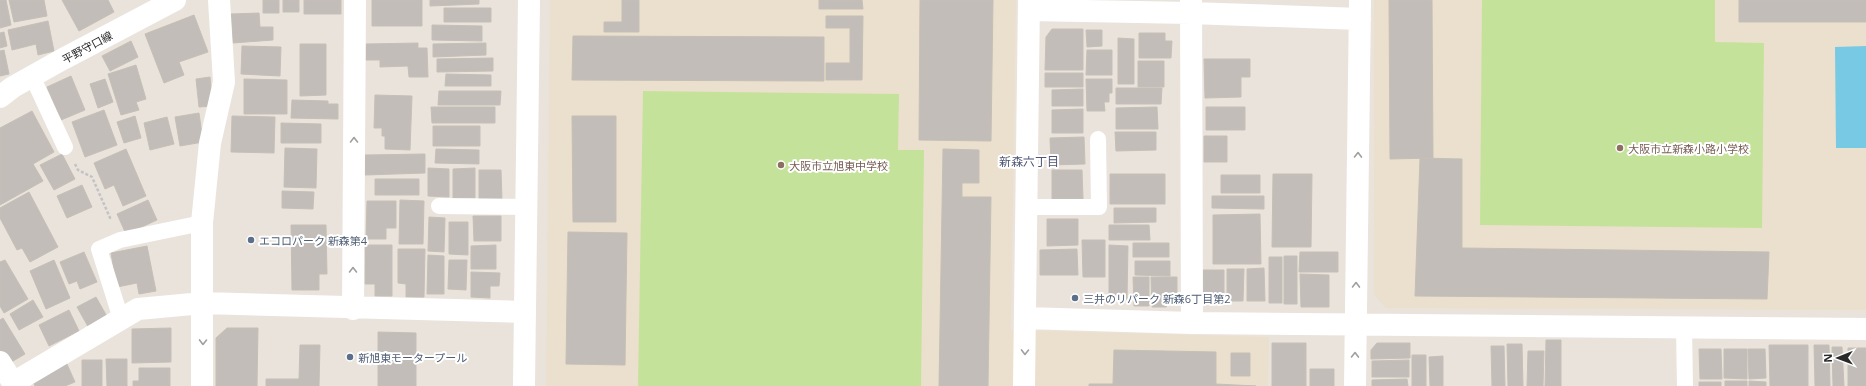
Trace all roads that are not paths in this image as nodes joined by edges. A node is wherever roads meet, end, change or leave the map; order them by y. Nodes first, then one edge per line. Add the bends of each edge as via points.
1 (175, 0) edge
2 (219, 0) edge
3 (355, 0) edge
4 (529, 0) edge
5 (1029, 5) edge
6 (1191, 6) edge
7 (1360, 10) edge
8 (32, 76) junction
9 (0, 97) edge
10 (1098, 139) dead end
11 (65, 147) road end
12 (439, 206) dead end
13 (526, 207) junction
14 (1027, 207) junction
15 (202, 223) junction
16 (203, 304) junction
17 (353, 309) junction
18 (525, 312) junction
19 (1025, 318) junction
20 (121, 319) junction
21 (1192, 323) junction
22 (1356, 324) junction
23 (1684, 328) junction
24 (1866, 329) edge
25 (0, 362) edge
26 (14, 385) edge
27 (202, 386) edge
28 (524, 386) edge
29 (1024, 386) edge
30 (1355, 386) edge
31 (1685, 386) edge

1 - 8 street, 平野守口線
2 - 15 street via 224,82 210,143
17 -> 3 street
4 - 13 street
5 - 6 street
5 - 14 street
6 - 7 street
6 - 21 street
22 -> 7 street
8 - 9 street, 平野守口線
8 - 11 lane
10 - 14 lane via 1099,207
12 - 13 lane
13 - 18 street
14 - 19 street
15 - 16 street
15 - 20 lane via 120,240 99,249
16 - 17 street
16 - 20 street via 138,309
16 -> 27 street
17 - 18 street
18 - 28 street
19 - 21 street
19 -> 29 street
20 - 26 street
21 - 22 street
22 - 23 street
30 -> 22 street
23 - 24 street
23 - 31 lane
25 - 26 street

